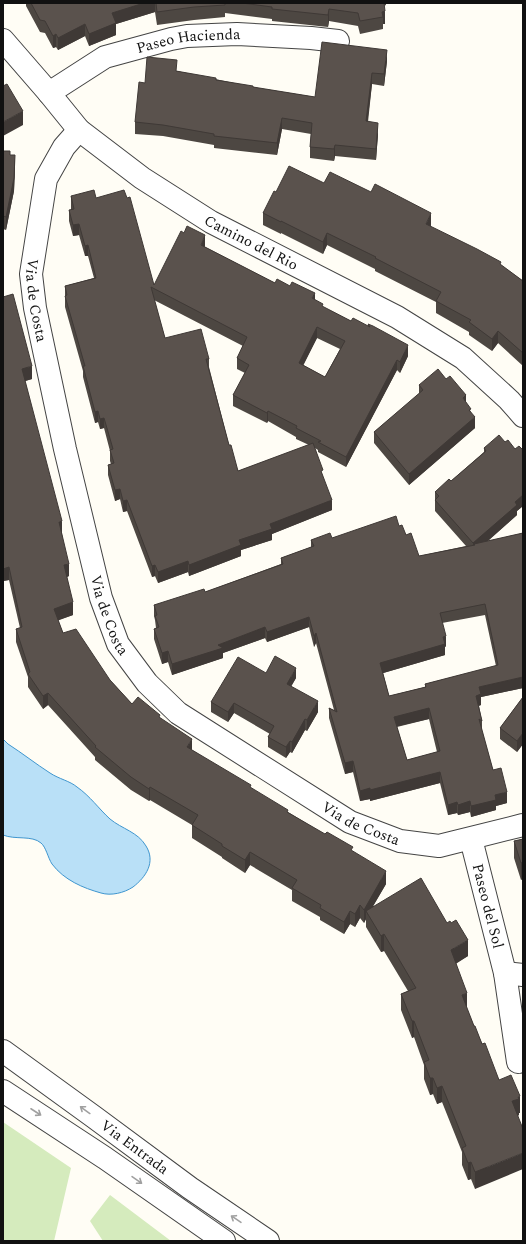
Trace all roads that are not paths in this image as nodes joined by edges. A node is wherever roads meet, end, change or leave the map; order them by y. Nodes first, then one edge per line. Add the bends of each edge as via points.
1 (3, 40) edge
2 (338, 41) dead end
3 (49, 93) junction
4 (79, 130) junction
5 (523, 416) edge
6 (523, 825) edge
7 (470, 839) junction
8 (514, 974) edge
9 (3, 1051) edge
10 (523, 1060) edge
11 (3, 1091) edge
12 (121, 1137) junction
13 (105, 1158) junction
14 (224, 1241) edge
15 (268, 1241) edge

1 - 3 street, Camino del Rio
2 - 3 street, Paseo Hacienda via 237,34 187,36 105,57
3 - 4 street, Camino del Rio
4 - 5 street, Camino del Rio via 142,178 211,222 397,317 463,358
4 - 7 street, Via de Costa via 64,147 46,179 31,274 35,308 65,449 102,598 118,644 147,683 178,712 350,822 400,841 438,846
6 - 7 street, Via de Costa
7 - 8 street, Paseo del Sol
8 - 10 street, Paseo del Sol via 518,1062
12 -> 9 street, Via Entrada
11 -> 13 street, Via Entrada
12 - 13 street
15 -> 12 street, Via Entrada
13 -> 14 street, Via Entrada

